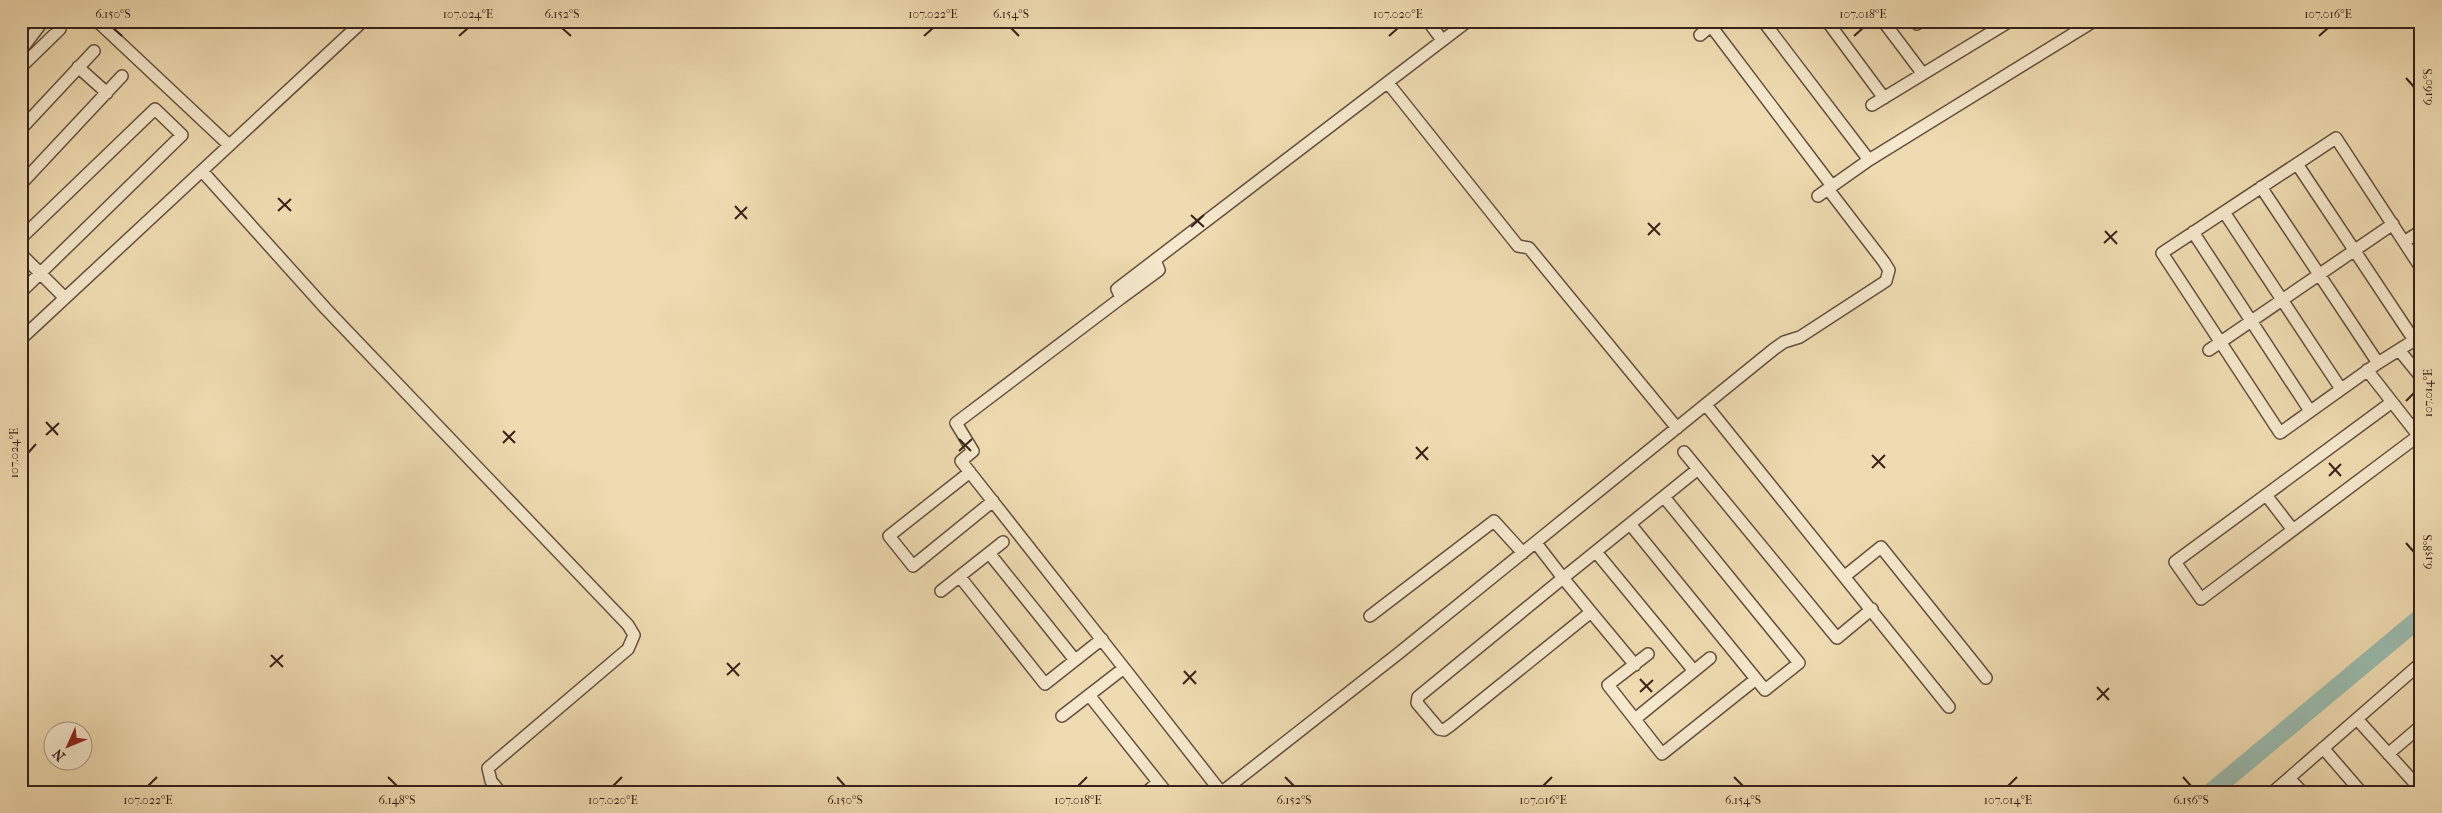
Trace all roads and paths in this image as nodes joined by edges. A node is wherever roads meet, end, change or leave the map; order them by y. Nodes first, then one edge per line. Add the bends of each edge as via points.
1 (43, 21) edge
2 (51, 21) edge
3 (98, 21) edge
4 (362, 21) edge
5 (1428, 21) edge
6 (1468, 21) edge
7 (1764, 21) edge
8 (1827, 21) edge
9 (1883, 21) edge
10 (2010, 21) edge
11 (2094, 21) edge
12 (1714, 24) edge
13 (1700, 35) dead end
14 (1442, 40) junction
15 (21, 50) edge
16 (94, 51) dead end
17 (21, 67) edge
18 (78, 67) junction
19 (1923, 74) junction
20 (122, 76) dead end
21 (1388, 82) junction
22 (107, 93) junction
23 (1884, 98) junction
24 (1872, 105) dead end
25 (21, 129) edge
26 (229, 145) junction
27 (1869, 160) junction
28 (2297, 164) junction
29 (202, 171) junction
30 (21, 184) edge
31 (1830, 187) junction
32 (2261, 188) junction
33 (1818, 196) dead end
34 (2224, 212) junction
35 (2393, 224) junction
36 (2421, 231) edge
37 (2193, 232) junction
38 (21, 238) edge
39 (2404, 242) junction
40 (2355, 250) junction
41 (21, 254) edge
42 (2421, 268) edge
43 (41, 272) junction
44 (2319, 274) junction
45 (21, 292) edge
46 (66, 298) junction
47 (2282, 299) junction
48 (2251, 321) junction
49 (2417, 338) edge
50 (21, 339) edge
51 (2220, 342) junction
52 (2209, 350) dead end
53 (2399, 350) junction
54 (2378, 363) junction
55 (2368, 370) junction
56 (2421, 377) edge
57 (2341, 389) junction
58 (2392, 402) junction
59 (1706, 405) junction
60 (2310, 411) junction
61 (1677, 428) junction
62 (2420, 438) edge
63 (1684, 452) dead end
64 (1698, 469) junction
65 (970, 472) junction
66 (2266, 494) junction
67 (1664, 496) junction
68 (993, 501) junction
69 (1630, 524) junction
70 (2293, 530) junction
71 (1003, 542) dead end
72 (1536, 543) junction
73 (1596, 552) junction
74 (989, 553) junction
75 (1523, 553) junction
76 (960, 576) junction
77 (1845, 576) junction
78 (1563, 578) junction
79 (941, 591) dead end
80 (1872, 609) junction
81 (1591, 612) junction
82 (1370, 616) dead end
83 (1102, 639) junction
84 (1648, 654) dead end
85 (1710, 658) dead end
86 (1075, 660) junction
87 (2421, 663) edge
88 (1635, 665) junction
89 (1124, 668) junction
90 (1694, 671) junction
91 (1986, 678) dead end
92 (1756, 679) junction
93 (1089, 695) junction
94 (1949, 707) dead end
95 (1062, 716) dead end
96 (1635, 719) junction
97 (2357, 719) junction
98 (2421, 726) edge
99 (2323, 748) junction
100 (2388, 754) junction
101 (2289, 778) junction
102 (1158, 782) junction
103 (2420, 788) edge
104 (500, 792) edge
105 (1147, 792) edge
106 (1166, 792) edge
107 (1222, 792) edge
108 (2273, 792) edge
109 (2302, 792) edge
110 (2361, 792) edge

1 - 15 street
2 - 17 street via 60,29
3 - 26 street
4 - 26 street
5 - 14 street
6 - 14 street
7 - 27 street
8 - 23 street
9 - 19 street
10 - 19 street
11 - 27 street
12 - 13 street
12 - 31 street
14 - 21 street
16 - 18 street
18 - 22 street
18 - 25 street
19 - 23 street
20 - 22 street
21 - 61 street via 1518,246 1528,248
21 - 65 street via 1117,289 1122,298 956,423 973,451 962,461
22 - 30 street
23 - 24 street
26 - 29 street
27 - 31 street
28 - 32 street
28 - 35 street via 2336,138
28 - 40 street
29 - 46 street
29 - 104 street via 326,309 628,625 634,635 628,649 488,768 491,781
31 - 33 street
31 - 59 street via 1884,262 1888,270 1886,281 1800,337 1784,342
32 - 34 street
32 - 44 street
34 - 37 street
34 - 47 street
35 - 39 street
35 - 40 street
36 - 39 street
37 - 48 street
37 - 51 street via 2162,253
38 - 43 street via 154,109 182,135
39 - 42 street
40 - 44 street
40 - 49 street
41 - 43 street
43 - 45 street
43 - 46 street
44 - 47 street
44 - 54 street
46 - 50 street
47 - 48 street
47 - 57 street
48 - 51 street
48 - 60 street
49 - 53 street
51 - 52 street
51 - 60 street via 2280,433
53 - 54 street
53 - 56 street
54 - 55 street
55 - 57 street
55 - 58 street
57 - 60 street
58 - 62 street
58 - 66 street
59 - 61 street
59 - 77 street
61 - 72 street
62 - 70 street
63 - 64 street
64 - 67 street
64 - 80 street via 1837,638
65 - 68 street
65 - 68 street via 889,536 912,566
66 - 70 street
66 - 70 street via 2175,562 2201,599
67 - 69 street
67 - 92 street via 1799,662 1765,690
68 - 83 street
69 - 73 street
69 - 92 street
71 - 74 street
72 - 75 street
72 - 78 street
73 - 78 street
73 - 90 street
74 - 76 street
74 - 86 street
75 - 82 street via 1494,521
75 - 107 street via 1400,654
76 - 79 street
76 - 86 street via 1045,684
77 - 80 street
77 - 91 street via 1881,547
78 - 81 street
78 - 81 street via 1418,697 1418,706 1437,727 1444,730
80 - 94 street
81 - 88 street
83 - 86 street
83 - 89 street
84 - 88 street
85 - 90 street
87 - 97 street
88 - 96 street via 1608,685
89 - 93 street
89 - 107 street
90 - 96 street
92 - 96 street via 1662,754
93 - 95 street
93 - 102 street
97 - 99 street
97 - 100 street
98 - 100 street
99 - 101 street
99 - 110 street
100 - 103 street
101 - 108 street
101 - 109 street
102 - 105 street
102 - 106 street

